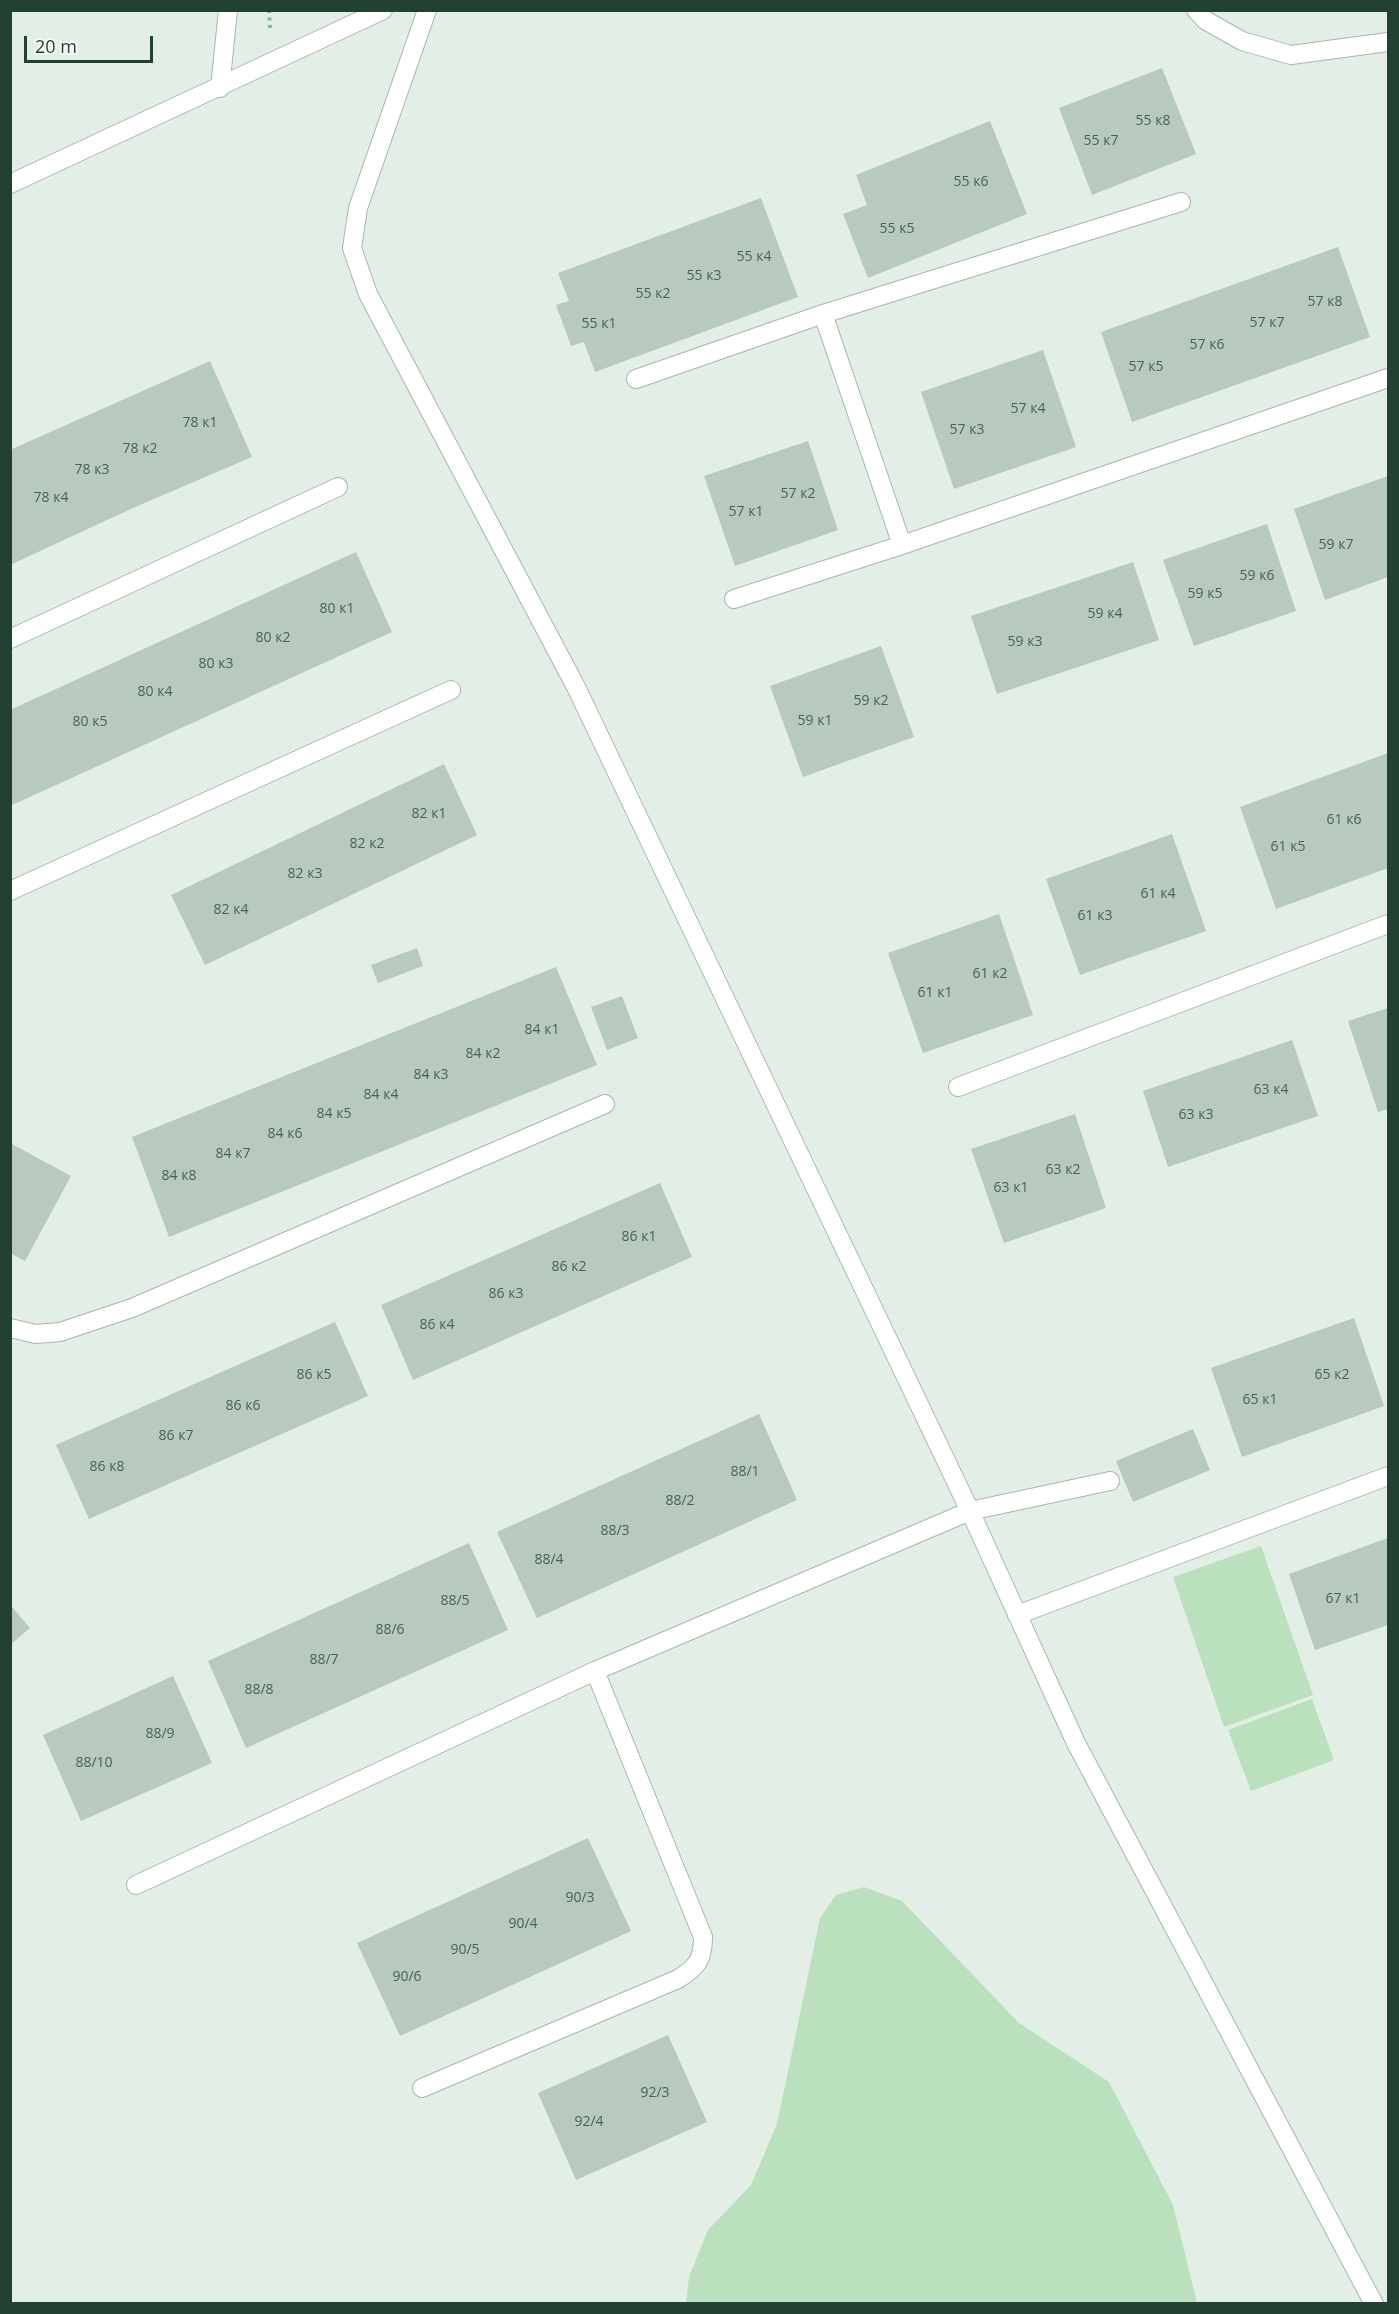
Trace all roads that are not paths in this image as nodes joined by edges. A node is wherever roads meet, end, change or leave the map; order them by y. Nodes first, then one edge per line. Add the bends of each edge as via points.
1 (228, 10) edge
2 (383, 10) edge
3 (427, 10) edge
4 (1196, 10) edge
5 (1389, 42) edge
6 (220, 87) junction
7 (10, 184) edge
8 (1181, 202) dead end
9 (823, 314) junction
10 (1389, 378) edge
11 (636, 379) dead end
12 (338, 487) dead end
13 (902, 545) junction
14 (734, 599) dead end
15 (10, 639) edge
16 (451, 690) dead end
17 (10, 891) edge
18 (1389, 924) edge
19 (958, 1087) dead end
20 (605, 1104) dead end
21 (10, 1328) edge
22 (1389, 1476) edge
23 (1110, 1481) dead end
24 (970, 1511) junction
25 (1017, 1615) junction
26 (596, 1671) junction
27 (136, 1885) dead end
28 (422, 2088) dead end
29 (1374, 2304) edge

1 - 6 street
2 - 6 street
3 - 24 street via 358,208 352,248 368,294 576,687
4 - 5 street via 1205,20 1242,41 1291,56
6 - 7 street
8 - 9 street
9 - 11 street
9 - 13 street
10 - 13 street
12 - 15 street
13 - 14 street
16 - 17 street
18 - 19 street
20 - 21 street via 132,1308 60,1332 36,1334
22 - 25 street
23 - 24 street
24 - 25 street
24 - 26 street
25 - 29 street via 1076,1743
26 - 27 street
26 - 28 street via 704,1937 703,1952 694,1968 678,1979

